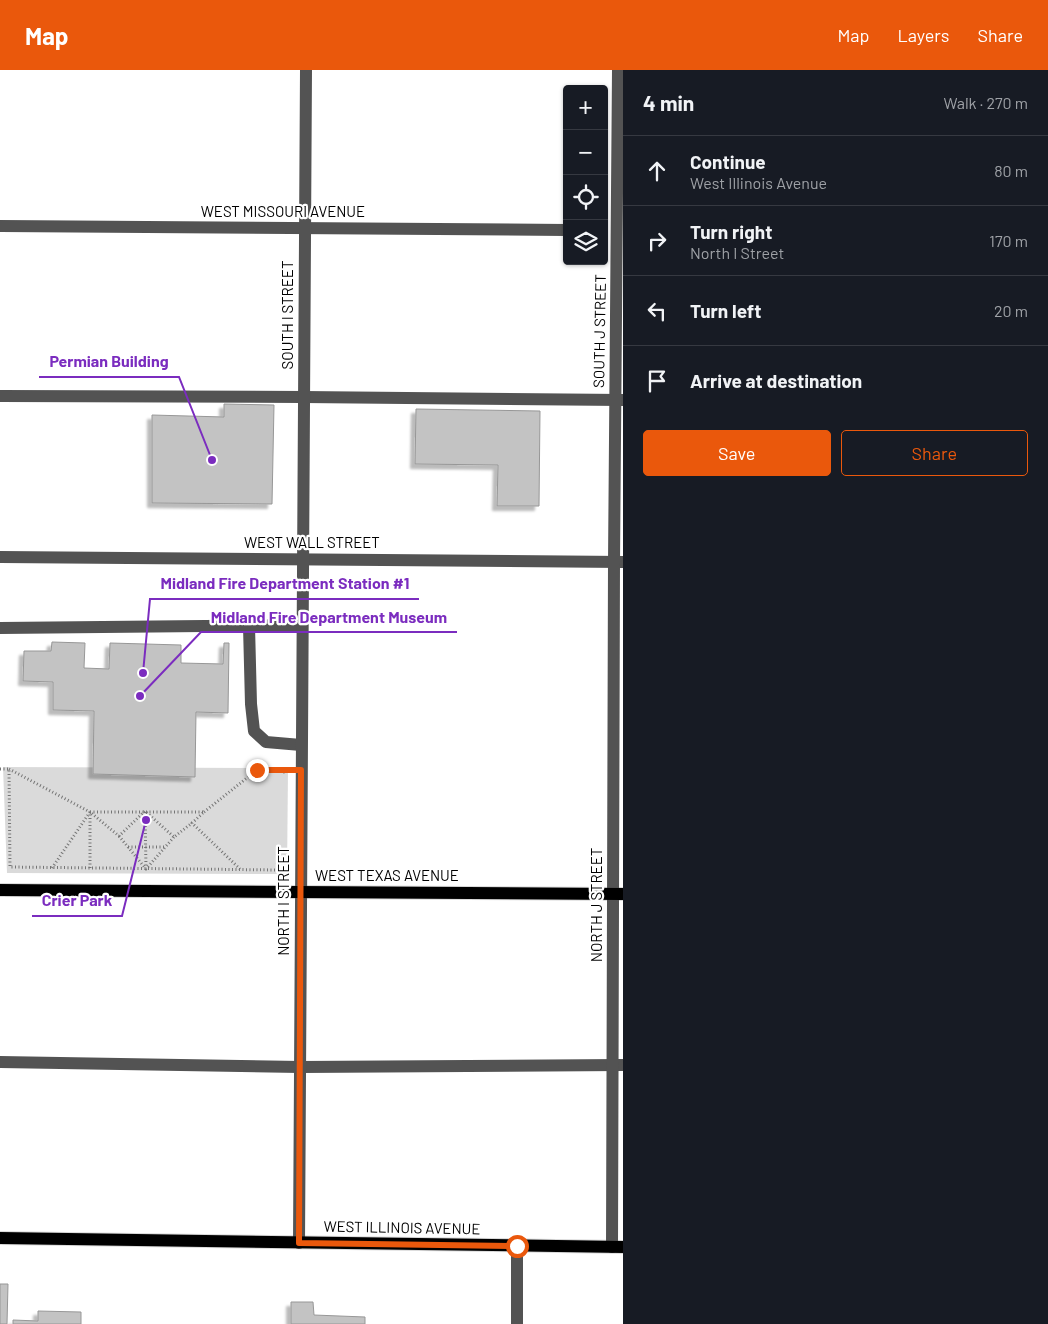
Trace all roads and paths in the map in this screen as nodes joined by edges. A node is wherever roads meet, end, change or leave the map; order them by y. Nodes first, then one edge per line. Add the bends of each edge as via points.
1 (306, 70) edge
2 (618, 70) edge
3 (0, 226) edge
4 (305, 228) junction
5 (563, 230) edge
6 (615, 230) edge
7 (0, 396) edge
8 (303, 397) junction
9 (619, 400) edge
10 (0, 557) edge
11 (302, 559) junction
12 (619, 562) edge
13 (302, 625) junction
14 (249, 626) junction
15 (0, 628) edge
16 (301, 745) junction
17 (0, 769) edge
18 (277, 769) junction
19 (9, 770) junction
20 (301, 770) junction
21 (286, 778) dead end
22 (90, 812) junction
23 (145, 812) junction
24 (204, 812) junction
25 (192, 823) junction
26 (119, 836) junction
27 (174, 837) junction
28 (127, 847) junction
29 (146, 847) junction
30 (165, 847) junction
31 (286, 861) dead end
32 (52, 868) junction
33 (90, 868) junction
34 (146, 869) junction
35 (240, 869) junction
36 (0, 890) edge
37 (301, 891) junction
38 (618, 894) edge
39 (0, 1062) edge
40 (618, 1065) edge
41 (300, 1067) junction
42 (0, 1238) edge
43 (299, 1243) junction
44 (517, 1246) junction
45 (618, 1247) edge
46 (517, 1324) edge

1 - 4 street, SOUTH I STREET
2 - 6 street, SOUTH J STREET
3 - 4 street, WEST MISSOURI AVENUE
4 - 5 street, WEST MISSOURI AVENUE
4 - 8 street, SOUTH I STREET
6 - 9 street, SOUTH J STREET
7 - 8 street
8 - 9 street
8 - 11 street, SOUTH I STREET
9 - 12 street, SOUTH J STREET
10 - 11 street, WEST WALL STREET
11 - 12 street, WEST WALL STREET
11 - 13 street, NORTH I STREET
12 - 38 street, NORTH J STREET
13 - 14 street
13 - 16 street, NORTH I STREET
14 - 15 street
14 - 16 street via 254,730 266,742
16 - 20 street, NORTH I STREET
17 - 19 path
18 - 20 path
18 - 21 path via 284,771
18 - 24 path via 257,770
19 - 22 path
19 - 32 path via 10,867
20 - 37 street, NORTH I STREET
22 - 23 path
22 - 26 path
22 - 32 path
22 - 33 path
23 - 24 path
23 - 26 path
23 - 27 path
23 - 29 path
24 - 25 path
25 - 27 path
25 - 35 path
26 - 28 path
27 - 30 path
28 - 29 path
28 - 34 path
29 - 30 path
29 - 34 path
30 - 34 path
31 - 35 path via 279,870
32 - 33 path
33 - 34 path
34 - 35 path
36 - 37 main road, WEST TEXAS AVENUE
37 - 38 main road, WEST TEXAS AVENUE
37 - 41 street, NORTH I STREET
38 - 40 street, NORTH J STREET
39 - 41 street
40 - 41 street
40 - 45 street, NORTH J STREET
41 - 43 street, NORTH I STREET
42 - 43 main road, WEST ILLINOIS AVENUE
43 - 44 main road, WEST ILLINOIS AVENUE
44 - 45 main road, WEST ILLINOIS AVENUE
44 - 46 street

